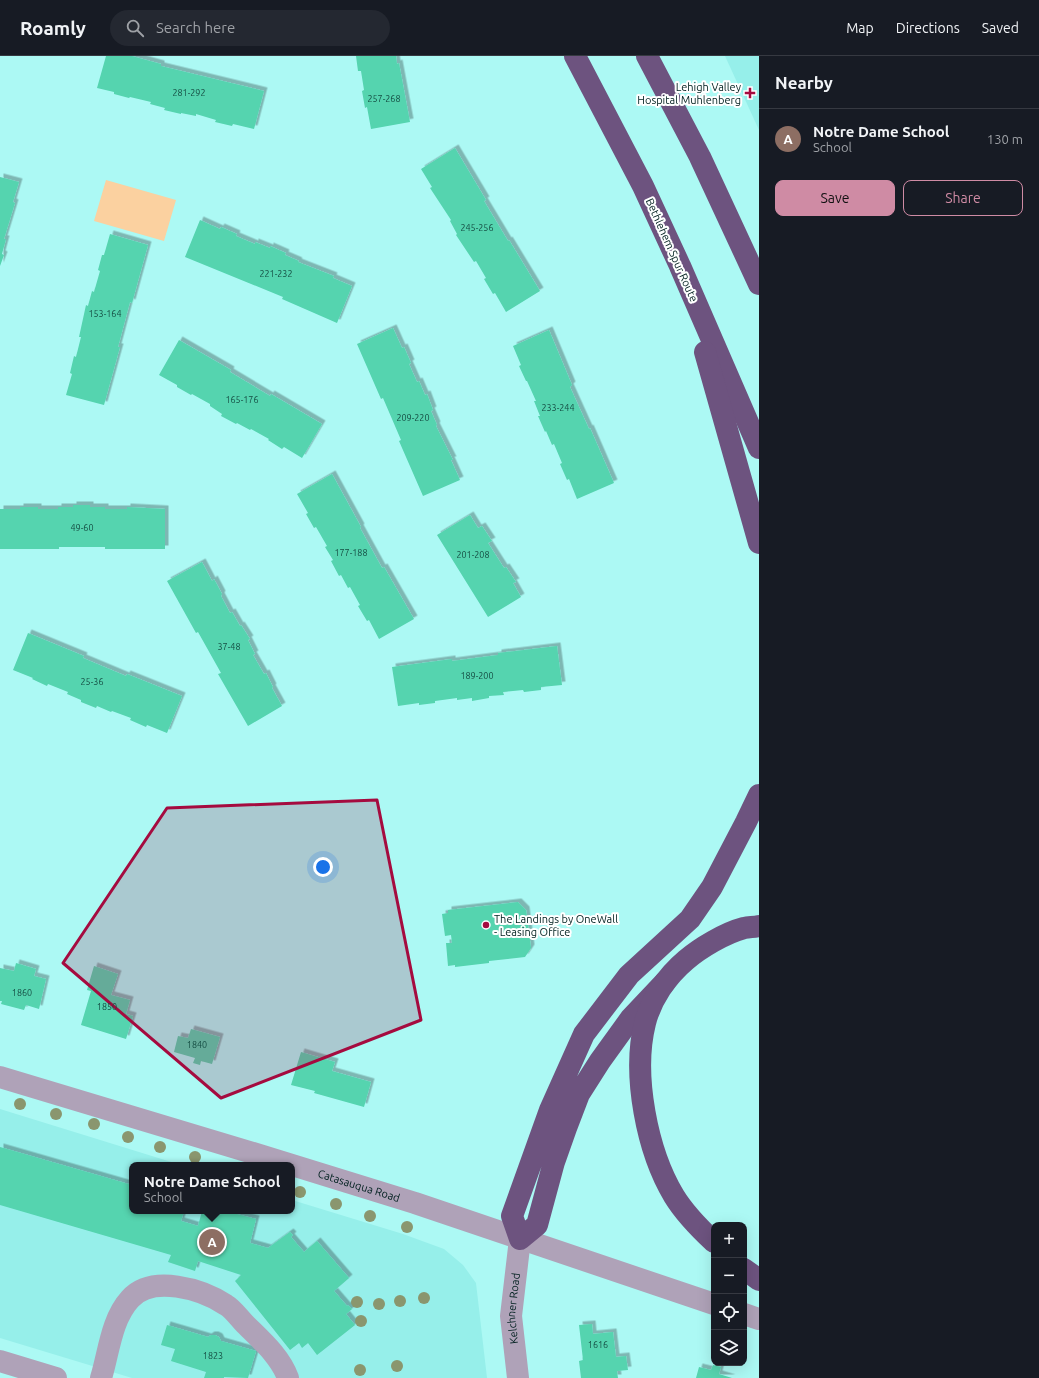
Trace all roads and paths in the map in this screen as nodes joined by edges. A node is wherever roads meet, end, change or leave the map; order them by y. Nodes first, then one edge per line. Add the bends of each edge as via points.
1 (575, 56) edge
2 (647, 56) edge
3 (680, 266) junction
4 (759, 284) edge
5 (759, 448) edge
6 (759, 543) edge
7 (759, 794) edge
8 (759, 926) edge
9 (665, 982) junction
10 (0, 1077) edge
11 (282, 1162) edge
12 (295, 1166) edge
13 (520, 1239) junction
14 (711, 1239) edge
15 (747, 1270) edge
16 (759, 1280) edge
17 (711, 1303) edge
18 (747, 1315) edge
19 (759, 1319) edge
20 (0, 1361) edge
21 (56, 1378) edge
22 (101, 1378) edge
23 (288, 1378) edge
24 (518, 1378) edge

1 - 3 highway, Bethlehem Spur Route via 643,186
2 - 4 highway via 700,158
3 - 5 highway, Bethlehem Spur Route
3 - 6 highway
7 - 13 highway via 712,887 690,919 629,975 584,1034 550,1110 512,1216
8 - 9 highway via 744,928 717,939 694,953 676,968
9 - 13 highway via 631,1018 579,1094 554,1162 537,1225
9 - 14 highway via 651,1004 640,1050 640,1072 647,1126 654,1151 674,1196 688,1216
10 - 11 street, Catasauqua Road
12 - 13 street, Catasauqua Road
13 - 17 street, Catasauqua Road
13 - 24 street, Kelchner Road via 511,1316
15 - 16 highway
18 - 19 street
20 - 21 street
22 - 23 street via 118,1317 130,1298 146,1288 164,1285 196,1291 227,1306 273,1352

